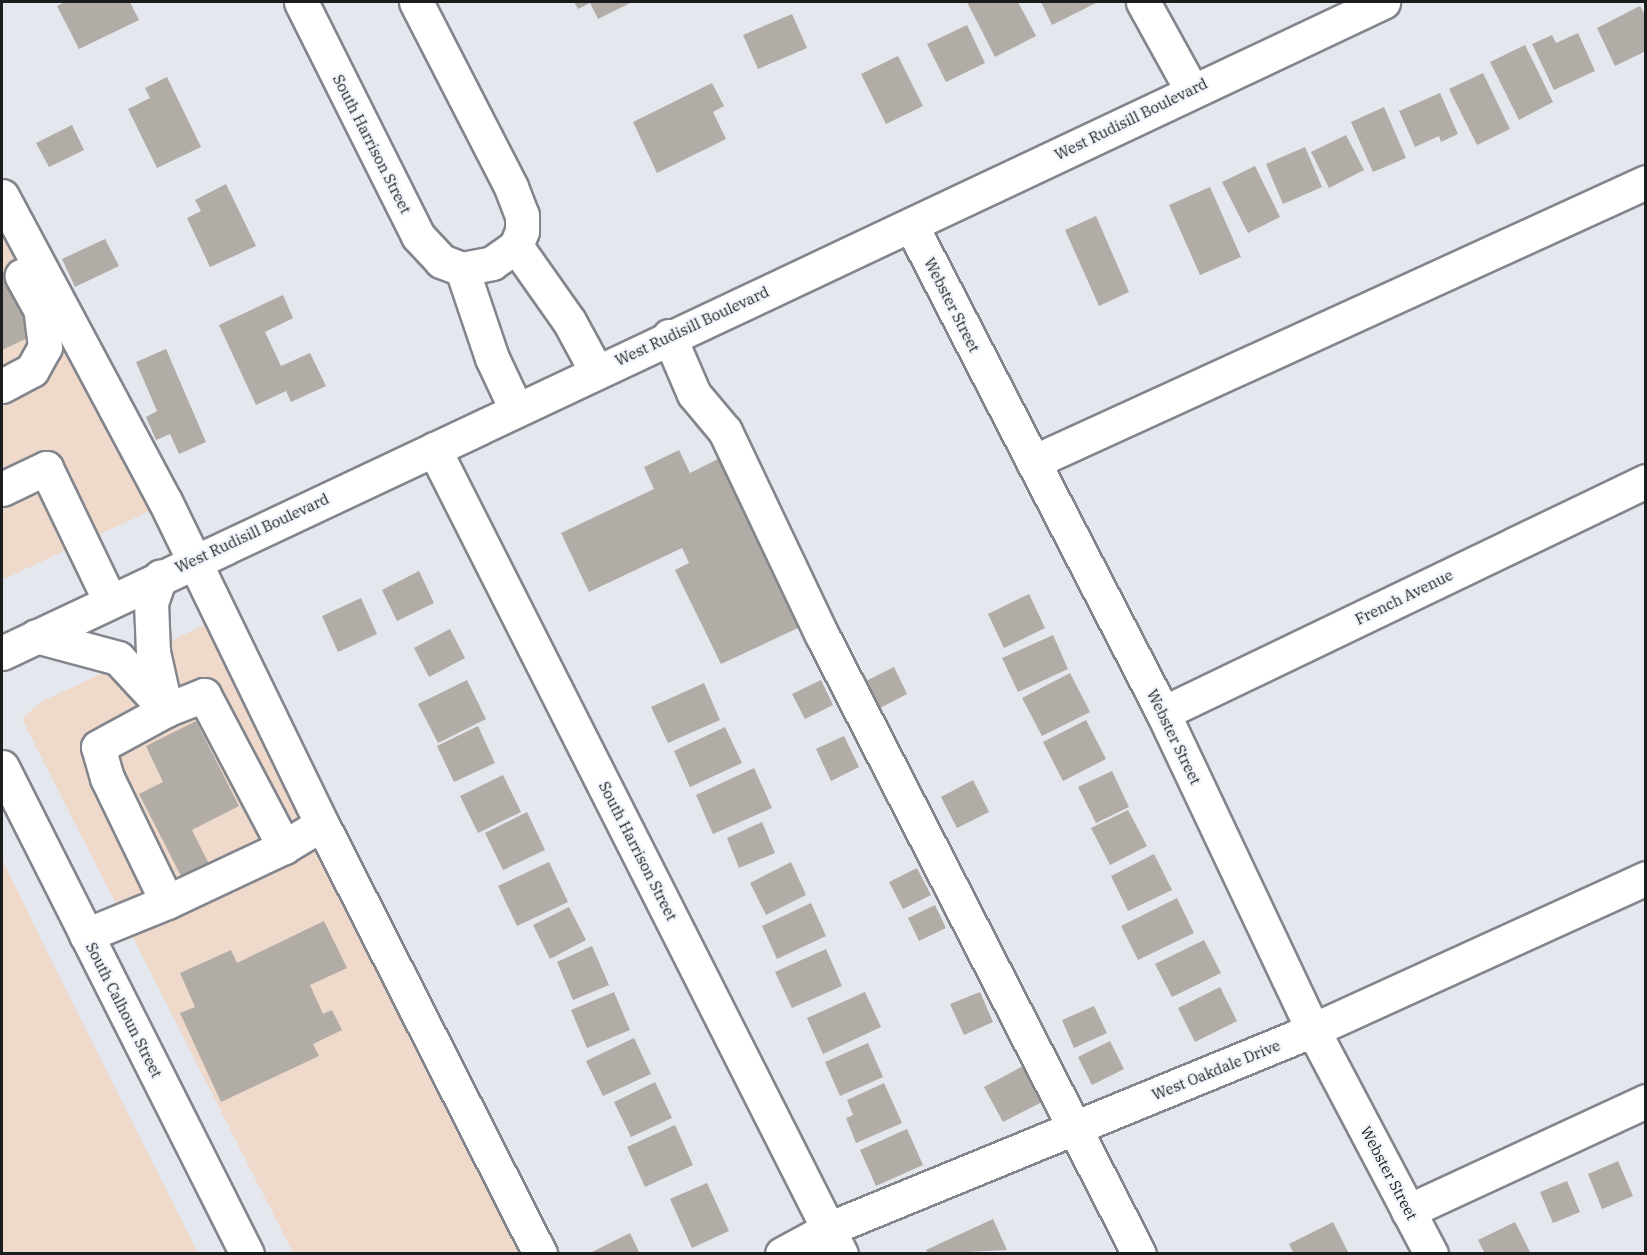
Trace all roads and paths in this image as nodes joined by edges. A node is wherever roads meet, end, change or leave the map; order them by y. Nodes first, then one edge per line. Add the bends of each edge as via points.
1 (301, 2) edge
2 (416, 2) edge
3 (1143, 2) edge
4 (1383, 2) edge
5 (1191, 90) junction
6 (1646, 182) edge
7 (2, 195) edge
8 (911, 225) junction
9 (2, 238) edge
10 (516, 246) junction
11 (462, 269) junction
12 (669, 336) junction
13 (596, 371) junction
14 (2, 386) edge
15 (516, 409) junction
16 (434, 449) junction
17 (1034, 462) junction
18 (1646, 481) edge
19 (2, 489) edge
20 (194, 560) junction
21 (160, 577) junction
22 (110, 602) junction
23 (36, 636) junction
24 (2, 653) edge
25 (166, 711) junction
26 (1163, 713) junction
27 (4, 779) edge
28 (322, 824) junction
29 (284, 847) junction
30 (1646, 878) edge
31 (167, 902) junction
32 (86, 935) junction
33 (1313, 1030) junction
34 (1646, 1101) edge
35 (1074, 1128) junction
36 (1408, 1210) junction
37 (835, 1241) edge
38 (247, 1254) edge
39 (540, 1254) edge
40 (782, 1254) edge
41 (1139, 1254) edge
42 (1431, 1254) edge

1 - 11 street, South Harrison Street via 418,236 441,261
2 - 10 street via 511,187 522,215 522,231
3 - 5 street
4 - 5 street, West Rudisill Boulevard
5 - 8 street, West Rudisill Boulevard
6 - 17 street
7 - 20 street
8 - 12 street, West Rudisill Boulevard
8 - 17 street, Webster Street
9 - 14 street via 40,309 45,347 32,370
10 - 11 street via 492,263
10 - 13 street via 569,321
11 - 15 street via 492,358
12 - 13 street, West Rudisill Boulevard
12 - 35 street via 694,394 725,431 822,635
13 - 15 street, West Rudisill Boulevard
15 - 16 street, West Rudisill Boulevard
16 - 20 street, West Rudisill Boulevard
16 - 37 street, South Harrison Street
17 - 26 street, Webster Street
18 - 26 street, French Avenue
19 - 22 street via 46,468
20 - 21 street, West Rudisill Boulevard
20 - 28 street
21 - 22 street, West Rudisill Boulevard
21 - 25 street via 151,603 153,652
22 - 23 street, West Rudisill Boulevard
23 - 24 street, West Rudisill Boulevard
23 - 25 street via 118,658
25 - 29 street via 204,695
25 - 31 street via 98,747 118,801
26 - 33 street, Webster Street
27 - 32 street, South Calhoun Street
28 - 29 street
28 - 39 street
29 - 31 street
30 - 33 street, West Oakdale Drive
31 - 32 street
32 - 38 street, South Calhoun Street
33 - 35 street, West Oakdale Drive
33 - 36 street, Webster Street
34 - 36 street
35 - 37 street, West Oakdale Drive
35 - 41 street
36 - 42 street, Webster Street
37 - 40 street, West Oakdale Drive

